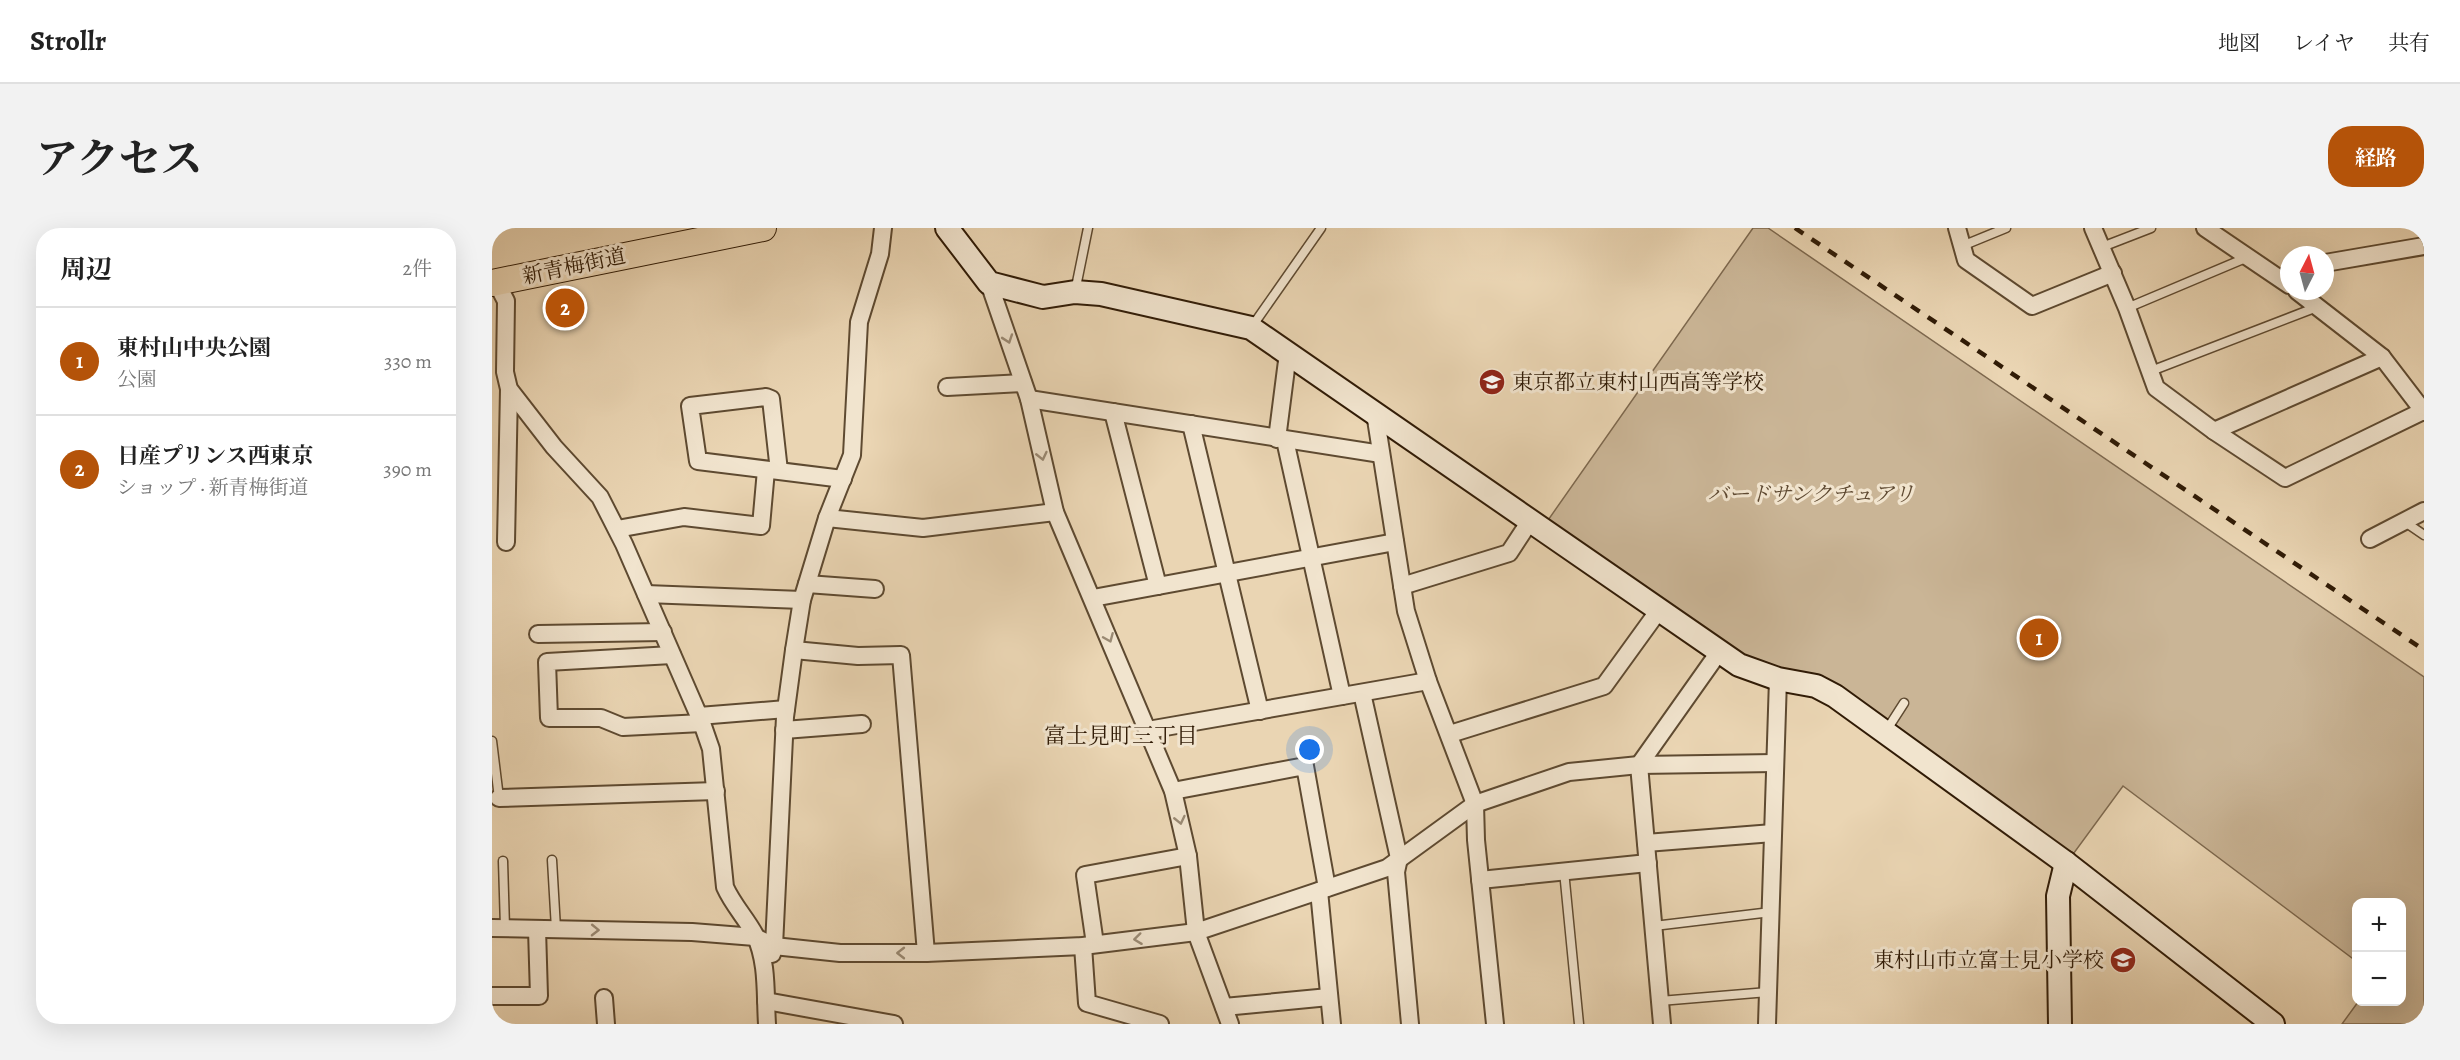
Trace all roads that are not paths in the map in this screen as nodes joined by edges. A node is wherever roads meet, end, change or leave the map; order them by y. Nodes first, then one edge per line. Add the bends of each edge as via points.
1 (763, 228) edge
2 (883, 228) edge
3 (946, 228) edge
4 (1088, 228) edge
5 (1321, 228) edge
6 (1957, 228) edge
7 (2006, 228) edge
8 (2093, 228) edge
9 (2151, 228) edge
10 (2205, 228) edge
11 (1962, 246) junction
12 (2424, 246) edge
13 (2102, 247) junction
14 (2248, 257) junction
15 (2334, 261) edge
16 (2280, 271) edge
17 (2272, 272) junction
18 (2113, 273) junction
19 (2280, 278) edge
20 (493, 279) edge
21 (989, 283) junction
22 (1075, 292) junction
23 (2309, 300) edge
24 (2318, 307) junction
25 (2127, 308) junction
26 (1251, 328) junction
27 (1288, 353) junction
28 (2382, 357) junction
29 (2151, 371) junction
30 (1023, 383) junction
31 (947, 387) dead end
32 (509, 389) junction
33 (1029, 399) junction
34 (2423, 411) edge
35 (1113, 412) junction
36 (1375, 412) junction
37 (1191, 424) junction
38 (2214, 431) junction
39 (1281, 440) junction
40 (1382, 454) junction
41 (772, 471) junction
42 (843, 479) junction
43 (2424, 511) edge
44 (1055, 512) junction
45 (827, 518) junction
46 (1530, 521) junction
47 (2404, 521) junction
48 (617, 530) junction
49 (2424, 535) edge
50 (2370, 540) dead end
51 (506, 542) dead end
52 (1395, 542) junction
53 (1312, 558) junction
54 (1227, 573) junction
55 (1158, 586) junction
56 (1402, 586) junction
57 (875, 589) dead end
58 (805, 592) junction
59 (646, 594) junction
60 (1093, 598) junction
61 (1659, 610) junction
62 (663, 632) junction
63 (538, 634) dead end
64 (794, 650) junction
65 (1719, 652) junction
66 (672, 655) junction
67 (1778, 678) junction
68 (1428, 681) junction
69 (1362, 693) junction
70 (1342, 696) junction
71 (1904, 703) dead end
72 (786, 710) junction
73 (1260, 711) junction
74 (701, 719) junction
75 (862, 724) dead end
76 (784, 730) junction
77 (1148, 730) junction
78 (1885, 731) junction
79 (1450, 734) junction
80 (492, 741) edge
81 (1774, 763) junction
82 (1639, 765) junction
83 (716, 791) junction
84 (1173, 791) junction
85 (499, 798) joint
86 (1475, 804) junction
87 (1773, 833) junction
88 (1646, 843) junction
89 (1188, 856) junction
90 (1399, 858) junction
91 (552, 860) dead end
92 (503, 861) dead end
93 (1648, 863) junction
94 (2066, 863) junction
95 (1564, 871) junction
96 (1480, 879) junction
97 (1323, 889) junction
98 (1771, 912) junction
99 (1654, 926) junction
100 (498, 928) edge
101 (537, 929) junction
102 (556, 929) junction
103 (1196, 932) junction
104 (755, 937) junction
105 (1089, 945) junction
106 (774, 946) junction
107 (926, 953) junction
108 (766, 974) junction
109 (1768, 992) junction
110 (492, 996) edge
111 (1329, 997) junction
112 (604, 998) dead end
113 (766, 1001) junction
114 (1660, 1001) junction
115 (1224, 1007) junction
116 (867, 1022) edge
117 (606, 1024) edge
118 (767, 1024) edge
119 (894, 1024) edge
120 (1160, 1024) edge
121 (1230, 1024) edge
122 (1332, 1024) edge
123 (1410, 1024) edge
124 (1495, 1024) edge
125 (1579, 1024) edge
126 (1662, 1024) edge
127 (1767, 1024) edge
128 (2060, 1024) edge
129 (2273, 1024) edge

1 - 20 main road, 新青梅街道
2 - 42 street via 880,254 859,322 852,454
3 - 21 street
4 - 22 lane
5 - 26 lane
6 - 11 street
7 - 11 lane
8 - 13 street
9 - 13 lane
10 - 14 street
11 - 18 street via 1966,260 2032,306
12 - 15 street
13 - 18 street
14 - 17 street
14 - 25 lane
16 - 17 street
17 - 19 street
18 - 25 street
20 - 32 street via 506,301 505,372
21 - 22 street via 1043,297
21 -> 30 street
22 - 26 street via 1101,294
23 - 24 street
24 - 28 street
24 - 29 lane
25 - 29 street
26 - 27 street
27 - 36 street
27 - 39 street
28 - 34 street
28 - 38 street
29 - 38 street via 2156,388
30 - 31 street
30 - 33 street
32 - 48 street via 600,497
32 - 51 street
33 - 35 street
33 -> 44 street
34 - 38 street via 2285,478
35 - 37 street
35 - 55 street
36 - 40 street
36 - 46 street
37 - 39 street
37 - 54 street
39 - 40 street
39 - 53 street
40 - 52 street
41 - 41 street via 771,399 690,406 698,461
41 - 42 street
41 - 48 street via 761,526 684,517
42 - 45 street
43 - 47 street
44 - 45 street via 923,528
44 - 60 street
45 - 58 street
46 - 56 street via 1509,554
46 - 61 street
47 - 49 lane
47 - 50 street
48 - 59 street
52 - 53 street
52 - 56 street
53 - 54 street
53 - 70 street
54 - 55 street
54 - 73 street
55 - 60 street
56 - 68 street
57 - 58 street
58 - 59 street
58 - 64 street
59 - 62 street
60 -> 77 street
61 - 65 street
61 - 79 street via 1604,686
62 - 63 street
62 - 66 street
64 - 72 street
64 - 107 street via 858,656 901,655
65 - 67 street via 1739,665
65 - 82 street
66 - 74 street
66 - 74 street via 546,662 549,718 602,718 623,727
67 - 78 street via 1815,686
67 - 81 street
68 - 69 street
68 - 79 street
69 - 70 street
69 - 90 street
70 - 73 street
71 - 78 lane
72 - 74 street
72 - 76 street
73 - 77 street
74 - 83 street via 711,750
75 - 76 street
76 - 106 street
77 - 84 street
78 - 94 street
79 - 86 street
80 - 85 lane
81 - 82 street
81 - 87 street
82 - 86 street via 1569,772
82 - 88 street
83 - 85 street
83 - 104 street via 725,887
84 -> 89 street
84 - 97 street via 1305,766
86 - 90 street
86 - 96 street
87 - 88 street
87 - 98 street
88 - 93 street
89 - 103 street
89 - 105 street via 1085,875
90 - 97 street via 1387,868
90 - 123 street via 1396,872
91 - 102 lane
92 - 100 lane
93 - 95 street
93 - 99 street
94 - 128 street via 2058,896
94 - 129 street
95 - 96 street
95 - 125 lane
96 - 124 street
97 - 103 street
97 - 111 street
98 - 99 lane
98 - 109 street
99 - 114 street
100 - 101 street
101 - 102 street
101 - 110 street via 539,996
102 -> 104 street
103 -> 105 street
103 - 115 street
104 - 106 street
104 - 108 street
105 - 107 street
105 - 120 street via 1087,1004
107 -> 106 street via 840,953
106 - 108 street
108 - 113 street
109 - 114 lane
109 - 127 street
111 - 115 street
111 - 122 street
112 - 117 street
113 - 116 street
113 - 118 street
114 - 126 street
115 - 121 street
116 - 119 street

